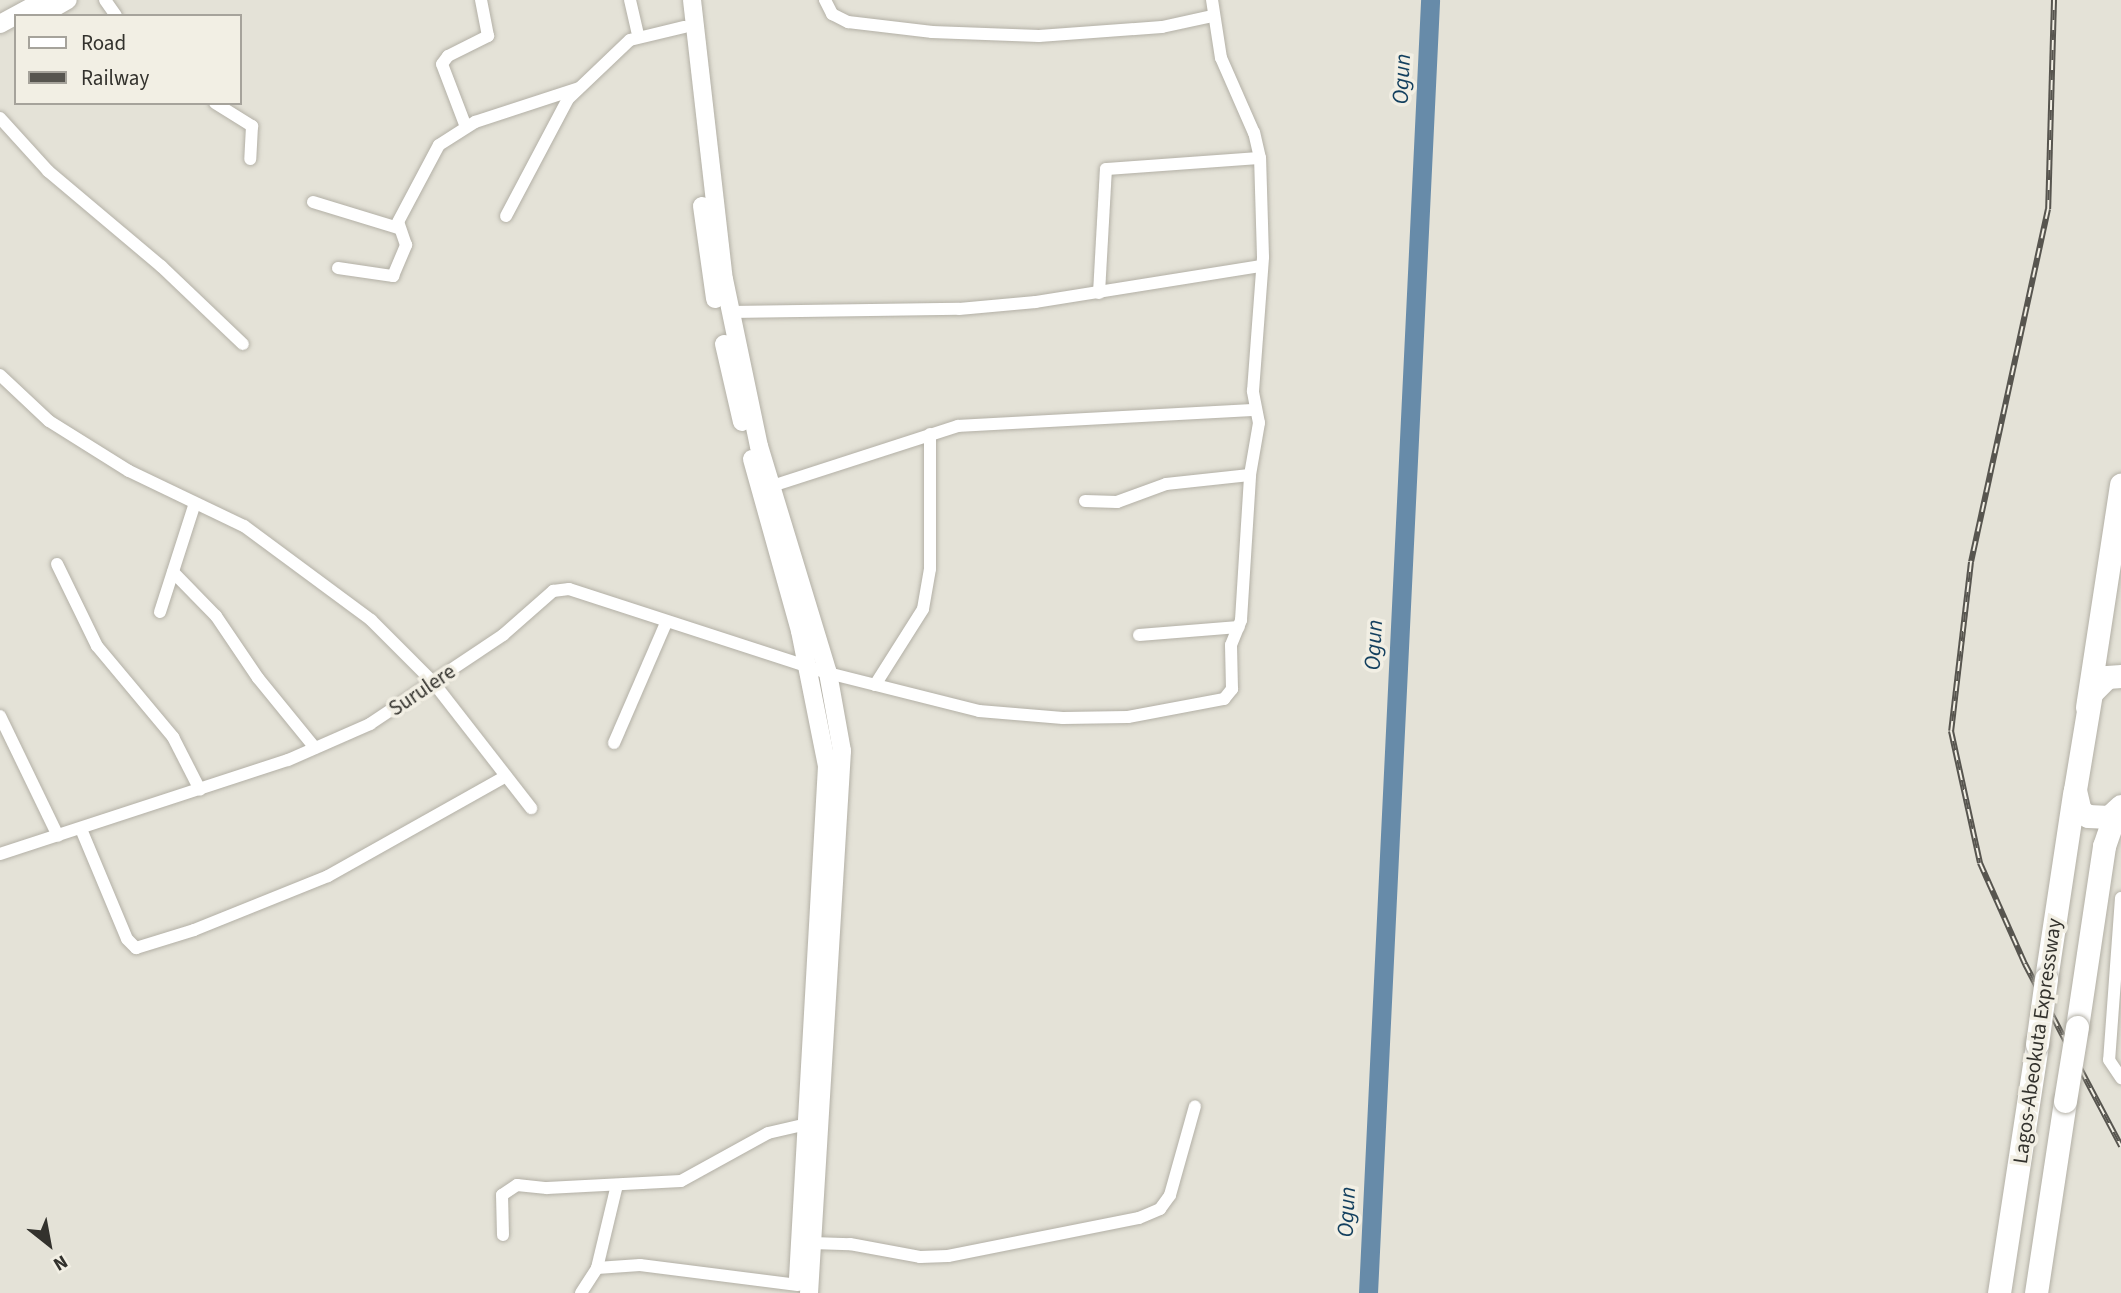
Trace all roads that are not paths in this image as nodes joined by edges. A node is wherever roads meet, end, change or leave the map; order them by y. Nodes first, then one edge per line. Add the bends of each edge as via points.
1 (44, 0) edge
2 (68, 0) edge
3 (481, 0) edge
4 (630, 0) edge
5 (682, 0) edge
6 (692, 0) edge
7 (825, 0) edge
8 (1212, 0) edge
9 (18, 14) edge
10 (44, 14) edge
11 (1212, 16) junction
12 (684, 27) junction
13 (638, 36) junction
14 (579, 88) junction
15 (218, 105) edge
16 (0, 118) edge
17 (466, 127) junction
18 (250, 159) dead end
19 (1260, 159) junction
20 (313, 202) dead end
21 (506, 216) dead end
22 (398, 228) junction
23 (1260, 265) junction
24 (338, 268) dead end
25 (1099, 293) junction
26 (730, 312) junction
27 (243, 344) dead end
28 (0, 375) edge
29 (1256, 410) junction
30 (930, 434) junction
31 (1250, 475) junction
32 (2121, 485) edge
33 (772, 486) junction
34 (1085, 501) dead end
35 (195, 503) junction
36 (57, 564) dead end
37 (173, 572) junction
38 (160, 612) dead end
39 (666, 623) junction
40 (1239, 627) junction
41 (1139, 635) dead end
42 (808, 663) junction
43 (828, 673) junction
44 (2121, 676) edge
45 (433, 682) junction
46 (875, 685) junction
47 (2087, 707) junction
48 (0, 716) edge
49 (614, 743) dead end
50 (314, 748) junction
51 (506, 776) junction
52 (200, 790) junction
53 (2075, 790) junction
54 (531, 808) dead end
55 (2118, 809) edge
56 (81, 829) junction
57 (58, 836) junction
58 (0, 854) edge
59 (2121, 898) edge
60 (2121, 1078) edge
61 (1195, 1106) dead end
62 (807, 1124) junction
63 (617, 1185) junction
64 (503, 1235) dead end
65 (812, 1243) junction
66 (597, 1268) junction
67 (801, 1290) edge
68 (581, 1293) edge
69 (1999, 1293) edge
70 (2036, 1293) edge

1 - 9 main road
2 - 10 main road
3 - 17 street via 488,36 448,55 442,64
4 - 13 street
5 - 12 main road
6 - 26 main road via 710,186
7 - 11 street via 832,14 868,27 1039,36 1162,27
8 - 11 street
11 - 19 street via 1226,75 1254,133
12 - 13 street
12 - 42 main road via 711,276 748,446
13 - 14 street
14 - 17 street
14 - 21 street via 559,111
15 - 18 street via 252,126
16 - 27 street via 48,171 161,266
17 - 22 street via 439,145 427,162
19 - 23 street
19 - 25 street via 1106,169
20 - 22 street
22 - 24 street via 406,245 393,276
23 - 25 street
23 - 29 street
25 - 26 street via 959,309
26 - 33 main road
28 - 35 street via 49,421 129,471
29 - 30 street via 972,424
29 - 31 street via 1259,423
30 - 33 street
30 - 46 street via 930,569 923,609
31 - 34 street via 1166,484 1117,502
31 - 40 street
32 - 47 highway
33 - 43 main road
35 - 37 street
35 - 45 street via 244,526 328,586 371,620
36 - 52 street via 97,646 173,737
37 - 38 street
37 - 50 street via 216,616
39 - 42 street, Surulere
39 - 45 street, Surulere via 581,590 553,591 503,635
39 - 49 street
40 - 41 street
40 - 46 street, Surulere via 1231,645 1232,689 1224,699 1202,706 1128,717 1019,716 979,711
42 - 43 street, Surulere
42 - 62 main road via 821,718 827,776
43 - 46 street, Surulere
43 - 65 main road via 842,751 841,799
44 - 47 highway via 2098,682
45 - 50 street, Surulere via 370,724
45 - 51 street
47 - 53 highway, Lagos-Abeokuta Expressway
48 - 57 street
50 - 52 street, Surulere
51 - 54 street
51 - 56 street via 328,876 194,930 136,948 127,939
52 - 56 street, Surulere
53 - 55 highway via 2080,810 2088,816 2098,819
53 - 69 highway, Lagos-Abeokuta Expressway, bridge
55 - 70 highway, Lagos-Abeokuta Expressway, bridge via 2104,846
56 - 57 street, Surulere
57 - 58 street, Surulere
59 - 60 street via 2109,1060
61 - 65 street via 1170,1195 1160,1209 1139,1218 948,1256 920,1257 850,1244
62 - 63 street via 768,1133 681,1181
62 - 67 main road
63 - 64 street via 517,1185 502,1195
63 - 66 street
65 - 67 main road
66 - 67 street via 640,1265
66 - 68 street

